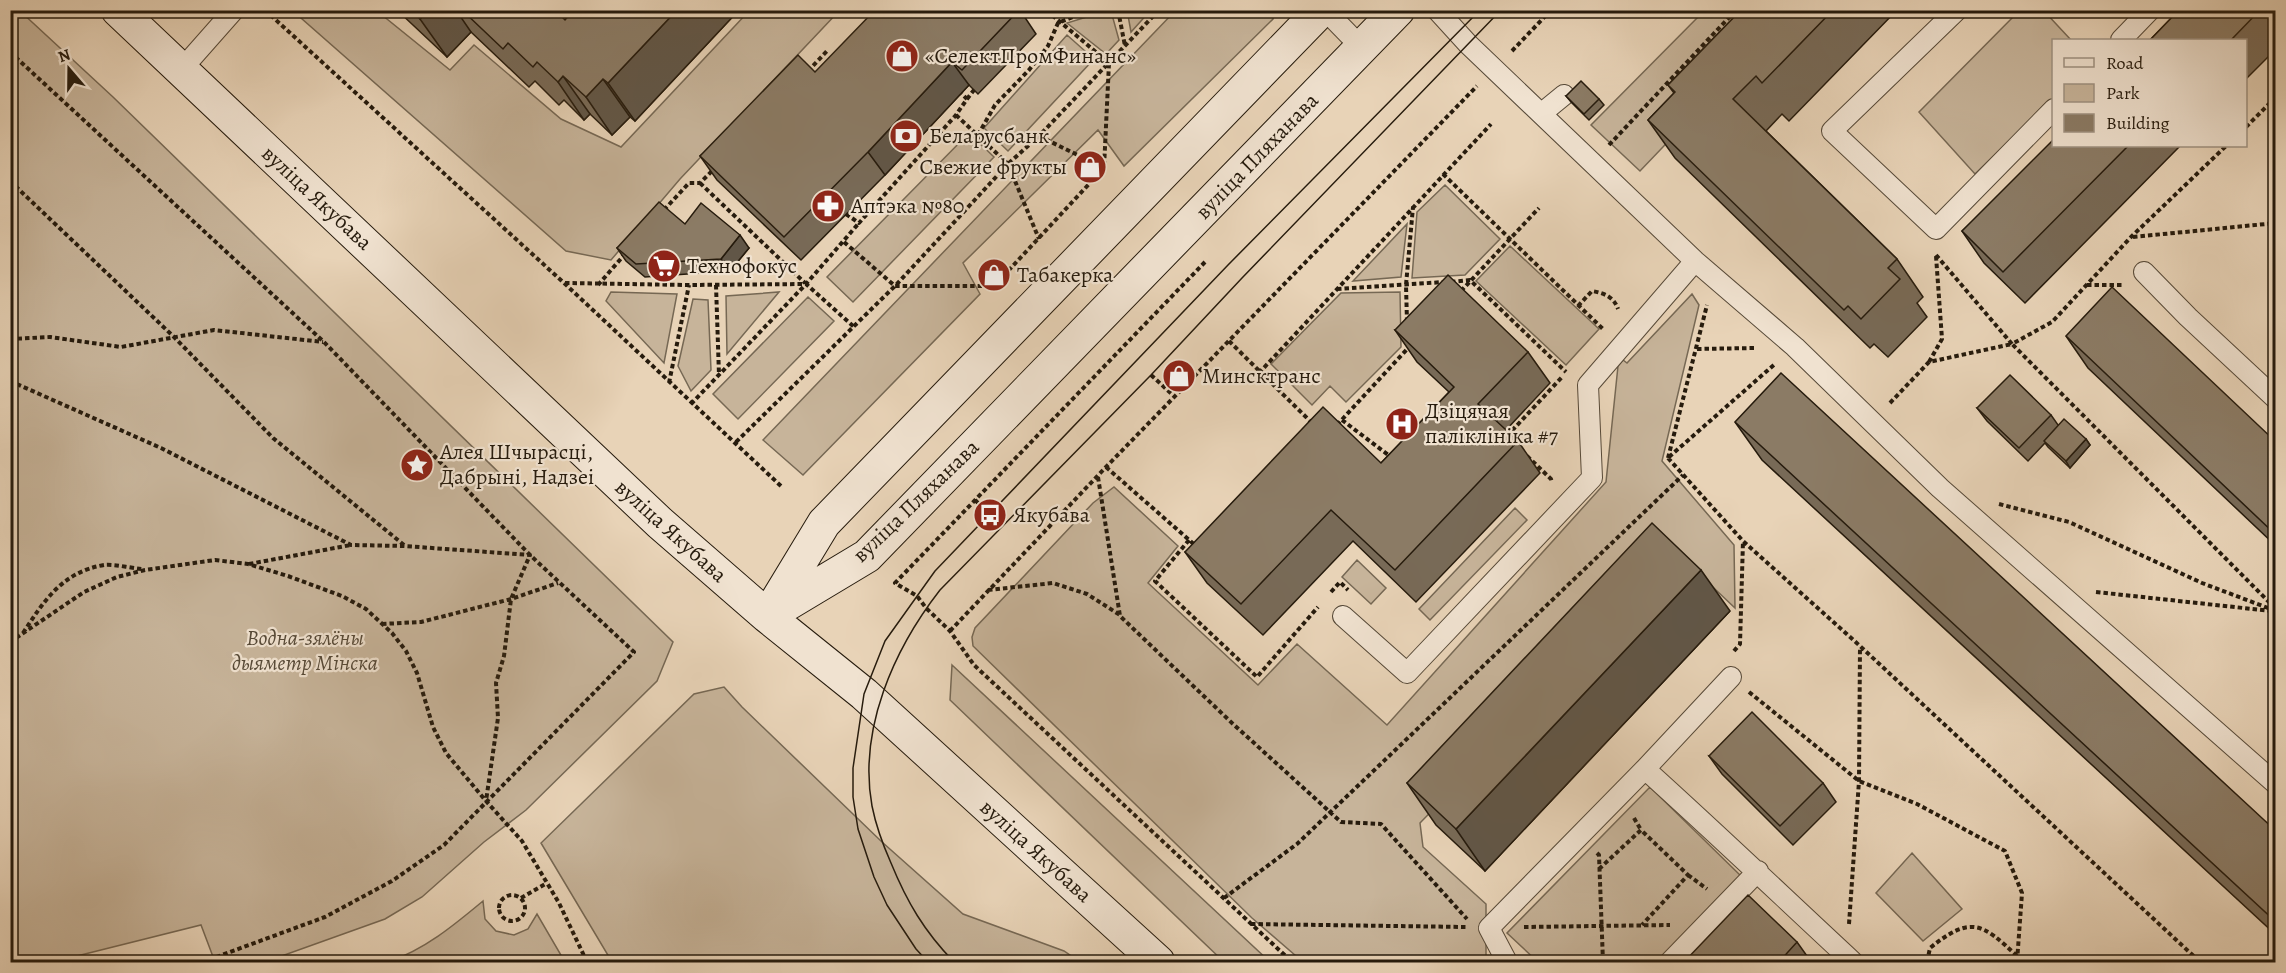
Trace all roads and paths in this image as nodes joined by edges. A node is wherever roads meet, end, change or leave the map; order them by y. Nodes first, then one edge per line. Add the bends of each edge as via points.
1 (118, 10) edge
2 (234, 10) edge
3 (265, 10) edge
4 (1046, 10) edge
5 (1090, 10) edge
6 (1118, 10) edge
7 (1159, 10) edge
8 (1323, 10) edge
9 (1398, 10) edge
10 (1437, 10) edge
11 (1551, 10) edge
12 (1736, 10) edge
13 (1957, 10) edge
14 (2150, 10) edge
15 (1058, 22) junction
16 (2122, 39) edge
17 (1125, 47) junction
18 (1361, 47) junction
19 (828, 50) dead end
20 (10, 52) edge
21 (1109, 63) junction
22 (1494, 69) junction
23 (181, 70) junction
24 (804, 75) edge
25 (974, 90) dead end
26 (962, 93) edge
27 (1564, 95) edge
28 (2276, 97) edge
29 (967, 99) junction
30 (2052, 111) edge
31 (1542, 113) junction
32 (956, 115) junction
33 (1491, 124) dead end
34 (2247, 125) edge
35 (978, 135) junction
36 (1039, 136) junction
37 (2225, 147) edge
38 (1593, 162) junction
39 (1008, 164) junction
40 (716, 167) edge
41 (1104, 168) junction
42 (1443, 174) junction
43 (10, 181) edge
44 (700, 183) junction
45 (1413, 206) junction
46 (1539, 208) dead end
47 (846, 214) dead end
48 (659, 217) edge
49 (2276, 223) edge
50 (859, 224) junction
51 (1936, 229) junction
52 (2132, 237) junction
53 (1510, 238) junction
54 (1039, 239) junction
55 (843, 242) junction
56 (628, 251) edge
57 (1936, 254) junction
58 (1695, 261) junction
59 (1205, 262) dead end
60 (2144, 272) dead end
61 (1715, 277) junction
62 (1470, 280) junction
63 (564, 283) junction
64 (806, 284) junction
65 (598, 285) junction
66 (689, 285) junction
67 (716, 285) junction
68 (1406, 285) junction
69 (894, 286) junction
70 (1336, 289) junction
71 (1454, 298) edge
72 (1578, 306) junction
73 (1619, 318) dead end
74 (1612, 325) dead end
75 (854, 327) junction
76 (1407, 328) edge
77 (174, 337) junction
78 (10, 339) edge
79 (1407, 339) edge
80 (1229, 341) junction
81 (1415, 341) edge
82 (324, 342) junction
83 (2012, 344) junction
84 (1795, 347) junction
85 (1697, 349) junction
86 (1407, 350) junction
87 (1929, 362) junction
88 (1259, 373) junction
89 (1151, 375) dead end
90 (719, 376) junction
91 (10, 381) edge
92 (669, 383) junction
93 (1897, 396) dead end
94 (1175, 397) junction
95 (2276, 399) edge
96 (691, 404) junction
97 (1342, 420) junction
98 (1332, 421) edge
99 (1321, 422) edge
100 (1334, 428) edge
101 (736, 442) junction
102 (1514, 444) edge
103 (1521, 451) dead end
104 (1668, 458) junction
105 (1393, 459) edge
106 (1106, 467) junction
107 (1683, 475) junction
108 (1098, 476) junction
109 (782, 487) dead end
110 (1555, 489) dead end
111 (975, 500) junction
112 (1994, 502) dead end
113 (990, 515) dead end
114 (1189, 540) junction
115 (351, 545) junction
116 (404, 546) junction
117 (1197, 547) edge
118 (530, 555) junction
119 (248, 564) junction
120 (146, 570) junction
121 (559, 582) junction
122 (2051, 586) junction
123 (988, 590) junction
124 (1355, 597) dead end
125 (511, 598) junction
126 (2276, 610) edge
127 (767, 616) junction
128 (1120, 616) junction
129 (1343, 616) dead end
130 (382, 624) junction
131 (950, 631) junction
132 (21, 636) junction
133 (10, 642) edge
134 (1740, 644) dead end
135 (1860, 646) junction
136 (1731, 677) junction
137 (1645, 769) junction
138 (1859, 781) junction
139 (2276, 784) edge
140 (486, 801) junction
141 (1329, 812) junction
142 (1581, 835) junction
143 (1599, 869) junction
144 (1758, 871) junction
145 (547, 883) junction
146 (521, 898) junction
147 (1224, 898) junction
148 (1251, 924) junction
149 (1642, 925) junction
150 (1706, 926) junction
151 (1600, 927) junction
152 (1489, 928) junction
153 (2018, 956) junction
154 (1850, 960) edge
155 (212, 963) edge
156 (587, 963) edge
157 (1158, 963) edge
158 (1292, 963) edge
159 (1507, 963) edge
160 (1603, 963) edge
161 (1670, 963) edge
162 (1927, 963) edge
163 (2016, 963) edge
164 (2200, 963) edge

1 - 23 main road, вуліца Якубава
2 - 23 lane
3 - 63 path
4 - 15 path
5 - 15 path
6 - 17 path
7 - 17 path
8 - 18 lane
8 - 127 main road, вуліца Пляханава via 824,523
9 - 18 main road, вуліца Пляханава
10 - 22 lane
11 - 22 path
12 - 38 path
13 - 51 lane via 1832,131
14 - 16 lane
15 - 21 path
15 - 35 path via 1048,46 994,105
17 - 21 path
18 - 127 main road, вуліца Пляханава via 867,555
19 - 24 path
20 - 82 path
21 - 36 path
21 - 41 path
22 - 31 lane
22 - 80 path
23 - 127 main road, вуліца Якубава via 651,515
25 - 29 path
26 - 29 path
27 - 31 lane
28 - 34 path
29 - 32 path
30 - 51 lane
31 - 38 lane
32 - 35 path
32 - 50 path
33 - 42 path
35 - 39 path
36 - 39 path
36 - 41 path
37 - 52 path
38 - 58 lane
39 - 54 path
39 - 69 path
40 - 44 path
41 - 54 path
42 - 45 path
42 - 53 path
43 - 77 path
44 - 48 path via 689,183
44 - 64 path
45 - 68 path
45 - 70 path
46 - 53 path
47 - 50 path
49 - 52 path
50 - 55 path
51 - 57 path
52 - 83 path via 2052,322
53 - 62 path
53 - 72 path
54 - 69 path via 994,286
55 - 64 path
55 - 69 path
56 - 65 path
57 - 83 path
57 - 87 path via 1942,339
58 - 61 lane
58 - 129 lane via 1588,385 1592,478 1407,673
59 - 111 path
60 - 95 lane
61 - 84 lane
61 - 85 path
62 - 68 path
62 - 71 path
62 - 102 path via 1566,372 1507,437
63 - 65 path
63 - 92 path
64 - 67 path
64 - 75 path
64 - 90 path
65 - 66 path
66 - 67 path
66 - 92 path
67 - 90 path
68 - 70 path
68 - 76 path
69 - 75 path
70 - 88 path
72 - 73 path via 1592,291 1602,293 1618,306
72 - 74 path via 1606,332
75 - 101 path
77 - 78 path via 121,347 50,337
77 - 82 path via 214,330
77 - 116 path via 273,438
79 - 86 path
80 - 88 path
80 - 94 path
81 - 86 path
82 - 118 path
83 - 87 path
83 - 126 path
84 - 85 path
84 - 104 path
84 - 122 lane via 1940,488
85 - 104 path
86 - 97 path
87 - 93 path
88 - 99 path via 1311,422
89 - 94 path
90 - 96 path
91 - 115 path via 162,448
92 - 96 path
94 - 106 path
96 - 101 path
97 - 98 path
97 - 100 path
97 - 105 path
101 - 109 path
103 - 110 path via 1551,479
104 - 107 path
106 - 108 path
106 - 114 path
107 - 135 path via 1743,541
107 - 141 path
108 - 123 path
108 - 128 path
111 - 113 path
111 - 131 path via 895,583 917,596
112 - 126 path via 2069,522 2202,583
114 - 117 path
114 - 124 path via 1155,581 1257,677 1340,582
115 - 116 path
115 - 119 path
116 - 118 path
118 - 121 path
118 - 125 path
119 - 120 path via 215,560
119 - 130 path via 342,596 366,609
120 - 132 path via 117,577 84,592
120 - 132 path via 105,565 69,576 45,599
121 - 125 path
121 - 140 path via 634,652
122 - 126 path
122 - 139 lane
123 - 128 path via 1053,583 1087,594
123 - 131 path
125 - 130 path via 421,622
125 - 140 path via 504,656 496,683 498,718
127 - 157 main road, вуліца Якубава via 864,694
128 - 141 path
130 - 140 path via 406,651 417,673 433,727 446,753
131 - 147 path via 974,664
132 - 133 path
134 - 136 path
135 - 138 path
135 - 164 path
136 - 137 lane
136 - 138 path
137 - 142 lane
137 - 144 lane
138 - 153 path via 1917,804 2005,851 2022,893
138 - 154 path
140 - 145 path via 522,841
140 - 155 path via 444,845 392,881 325,916 211,959
141 - 147 path via 1297,844
141 - 148 path via 1341,822 1381,824 1475,927
142 - 143 path via 1599,855
142 - 152 lane
143 - 149 path via 1641,830 1688,875
143 - 151 path
144 - 150 lane
144 - 154 lane
145 - 146 path
145 - 156 path
146 - 146 path via 504,898 498,910 503,918 514,921 521,917 525,906
147 - 148 path
148 - 158 path
149 - 150 path
149 - 151 path
150 - 161 lane
151 - 152 path
151 - 160 path
152 - 159 lane
153 - 162 path via 1988,930 1965,927 1947,934 1930,948
153 - 163 path

